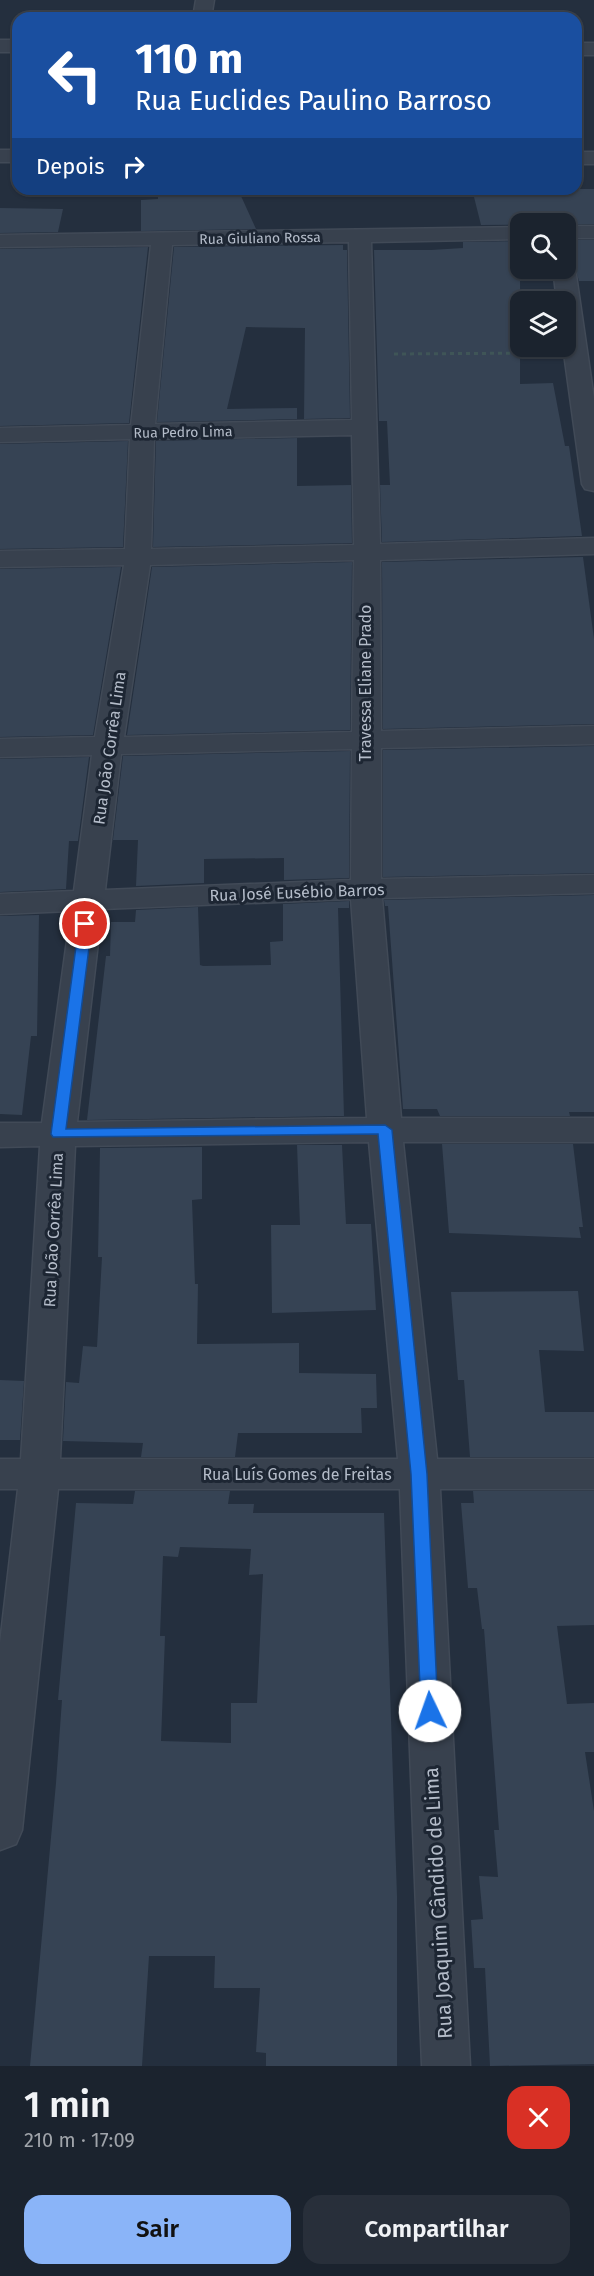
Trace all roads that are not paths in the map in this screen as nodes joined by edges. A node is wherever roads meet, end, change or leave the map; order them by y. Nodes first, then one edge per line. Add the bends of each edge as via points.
1 (576, 232) edge
2 (594, 232) edge
3 (510, 233) edge
4 (360, 236) junction
5 (162, 240) junction
6 (0, 241) edge
7 (567, 279) edge
8 (585, 353) edge
9 (365, 427) junction
10 (142, 433) junction
11 (0, 435) edge
12 (594, 484) edge
13 (594, 546) edge
14 (367, 552) junction
15 (138, 557) junction
16 (0, 559) edge
17 (594, 735) edge
18 (364, 741) junction
19 (108, 744) junction
20 (0, 748) edge
21 (594, 884) edge
22 (366, 889) junction
23 (88, 901) junction
24 (0, 904) edge
25 (385, 1130) junction
26 (594, 1130) edge
27 (58, 1134) junction
28 (0, 1135) edge
29 (0, 1474) edge
30 (40, 1474) junction
31 (419, 1474) junction
32 (594, 1474) edge
33 (0, 1830) edge
34 (446, 2066) edge

1 - 2 street
3 - 4 street, Rua Giuliano Rossa
4 - 5 street, Rua Giuliano Rossa
4 - 9 street, Travessa Eliane Prado
5 - 6 street, Rua Giuliano Rossa
5 - 10 street, Rua João Corrêa Lima
7 - 8 street
8 - 12 street
9 - 10 street, Rua Pedro Lima
9 - 14 street, Travessa Eliane Prado
10 - 11 street, Rua Pedro Lima
10 - 15 street, Rua João Corrêa Lima
13 - 14 street
14 - 15 street
14 - 18 street, Travessa Eliane Prado
15 - 16 street
15 - 19 street, Rua João Corrêa Lima
17 - 18 street
18 - 19 street
18 - 22 street, Travessa Eliane Prado
19 - 20 street
19 - 23 street, Rua João Corrêa Lima
21 - 22 street, Rua José Eusébio Barros
22 - 23 street, Rua José Eusébio Barros
22 - 25 street, Travessa Eliane Prado
23 - 24 street, Rua José Eusébio Barros
23 - 27 street, Rua João Corrêa Lima
25 - 26 street
25 - 27 street
25 - 31 street, Rua Joaquim Cândido de Lima
27 - 28 street
27 - 30 street, Rua João Corrêa Lima
29 - 30 street, Rua Luís Gomes de Freitas
30 - 31 street, Rua Luís Gomes de Freitas
30 - 33 street, Rua João Corrêa Lima
31 - 32 street, Rua Luís Gomes de Freitas
31 - 34 street, Rua Joaquim Cândido de Lima

